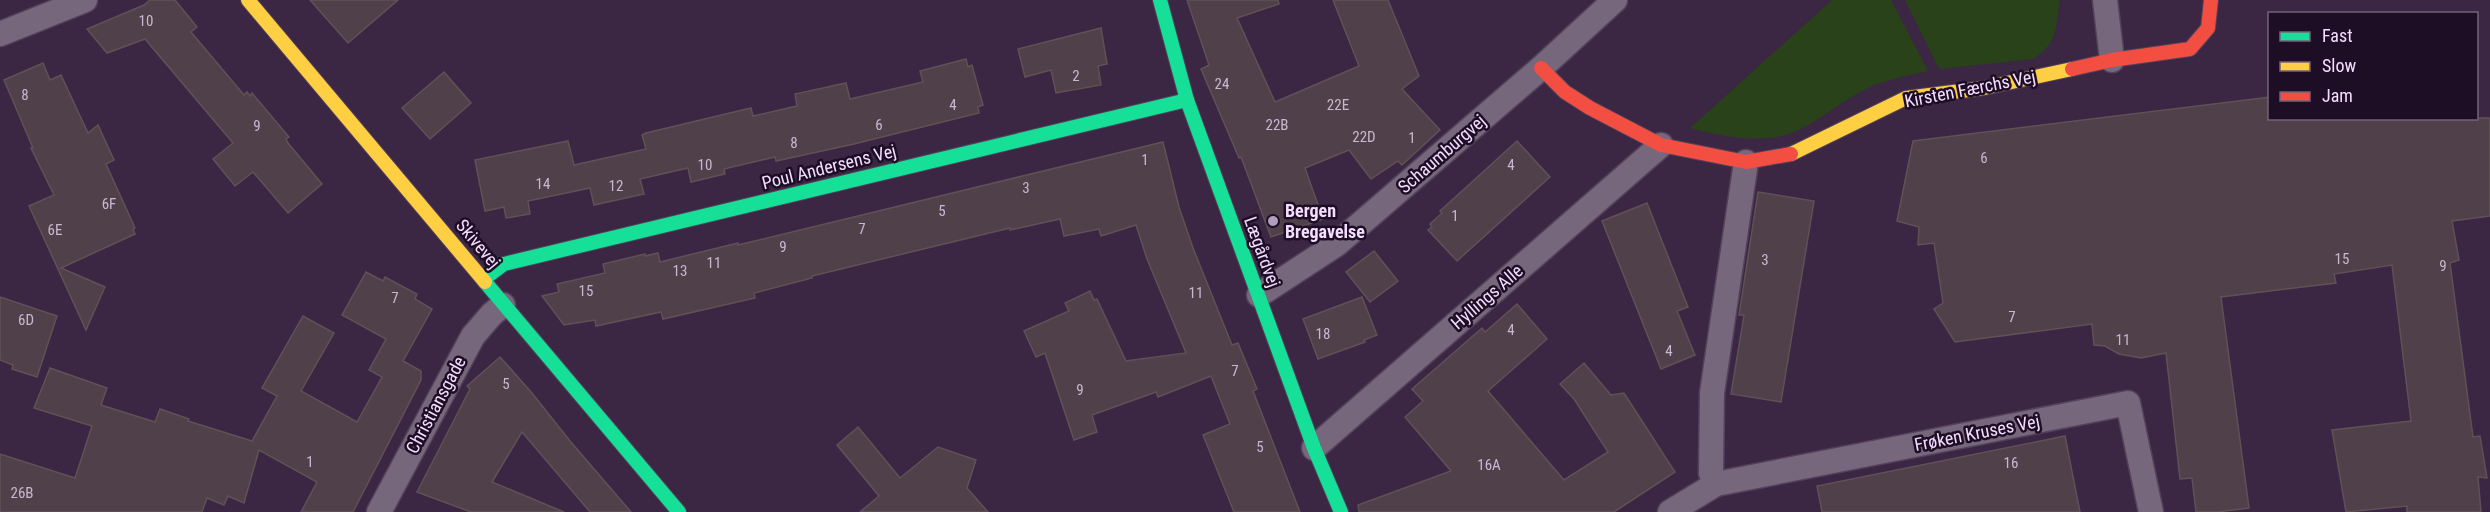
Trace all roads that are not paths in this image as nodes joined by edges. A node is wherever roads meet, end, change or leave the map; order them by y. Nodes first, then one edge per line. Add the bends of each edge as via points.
1 (85, 0) edge
2 (248, 0) edge
3 (1160, 0) edge
4 (1616, 0) edge
5 (2105, 0) edge
6 (2211, 0) edge
7 (0, 34) edge
8 (2112, 60) junction
9 (1541, 68) junction
10 (1187, 100) junction
11 (1661, 145) junction
12 (1746, 162) junction
13 (484, 279) junction
14 (1259, 295) junction
15 (504, 305) junction
16 (1314, 448) junction
17 (1716, 484) junction
18 (379, 512) edge
19 (679, 512) edge
20 (1341, 512) edge
21 (1670, 512) edge
22 (2151, 512) edge

1 - 7 street
2 - 13 street, Skivevej
3 - 10 street, Lægårdvej
4 - 9 street, Schaumburgvej
5 - 8 street
6 - 8 street, Kirsten Færchs Vej via 2208,28 2190,49
8 - 12 street, Kirsten Færchs Vej via 1984,88 1906,99 1796,153
9 - 11 street, Kirsten Færchs Vej via 1590,108
9 - 14 street, Schaumburgvej via 1337,244
10 - 13 street, Poul Andersens Vej via 504,264
10 - 14 street, Lægårdvej
11 - 12 street, Kirsten Færchs Vej
11 - 16 street, Hyllings Alle
12 - 17 street via 1712,393 1711,473
13 - 15 street, Skivevej
14 - 16 street, Lægårdvej
15 - 18 street, Christiansgade via 473,336
15 - 19 street, Skivevej
16 - 20 street, Lægårdvej
17 - 21 street, Frøken Kruses Vej
17 - 22 street, Frøken Kruses Vej via 2128,403

